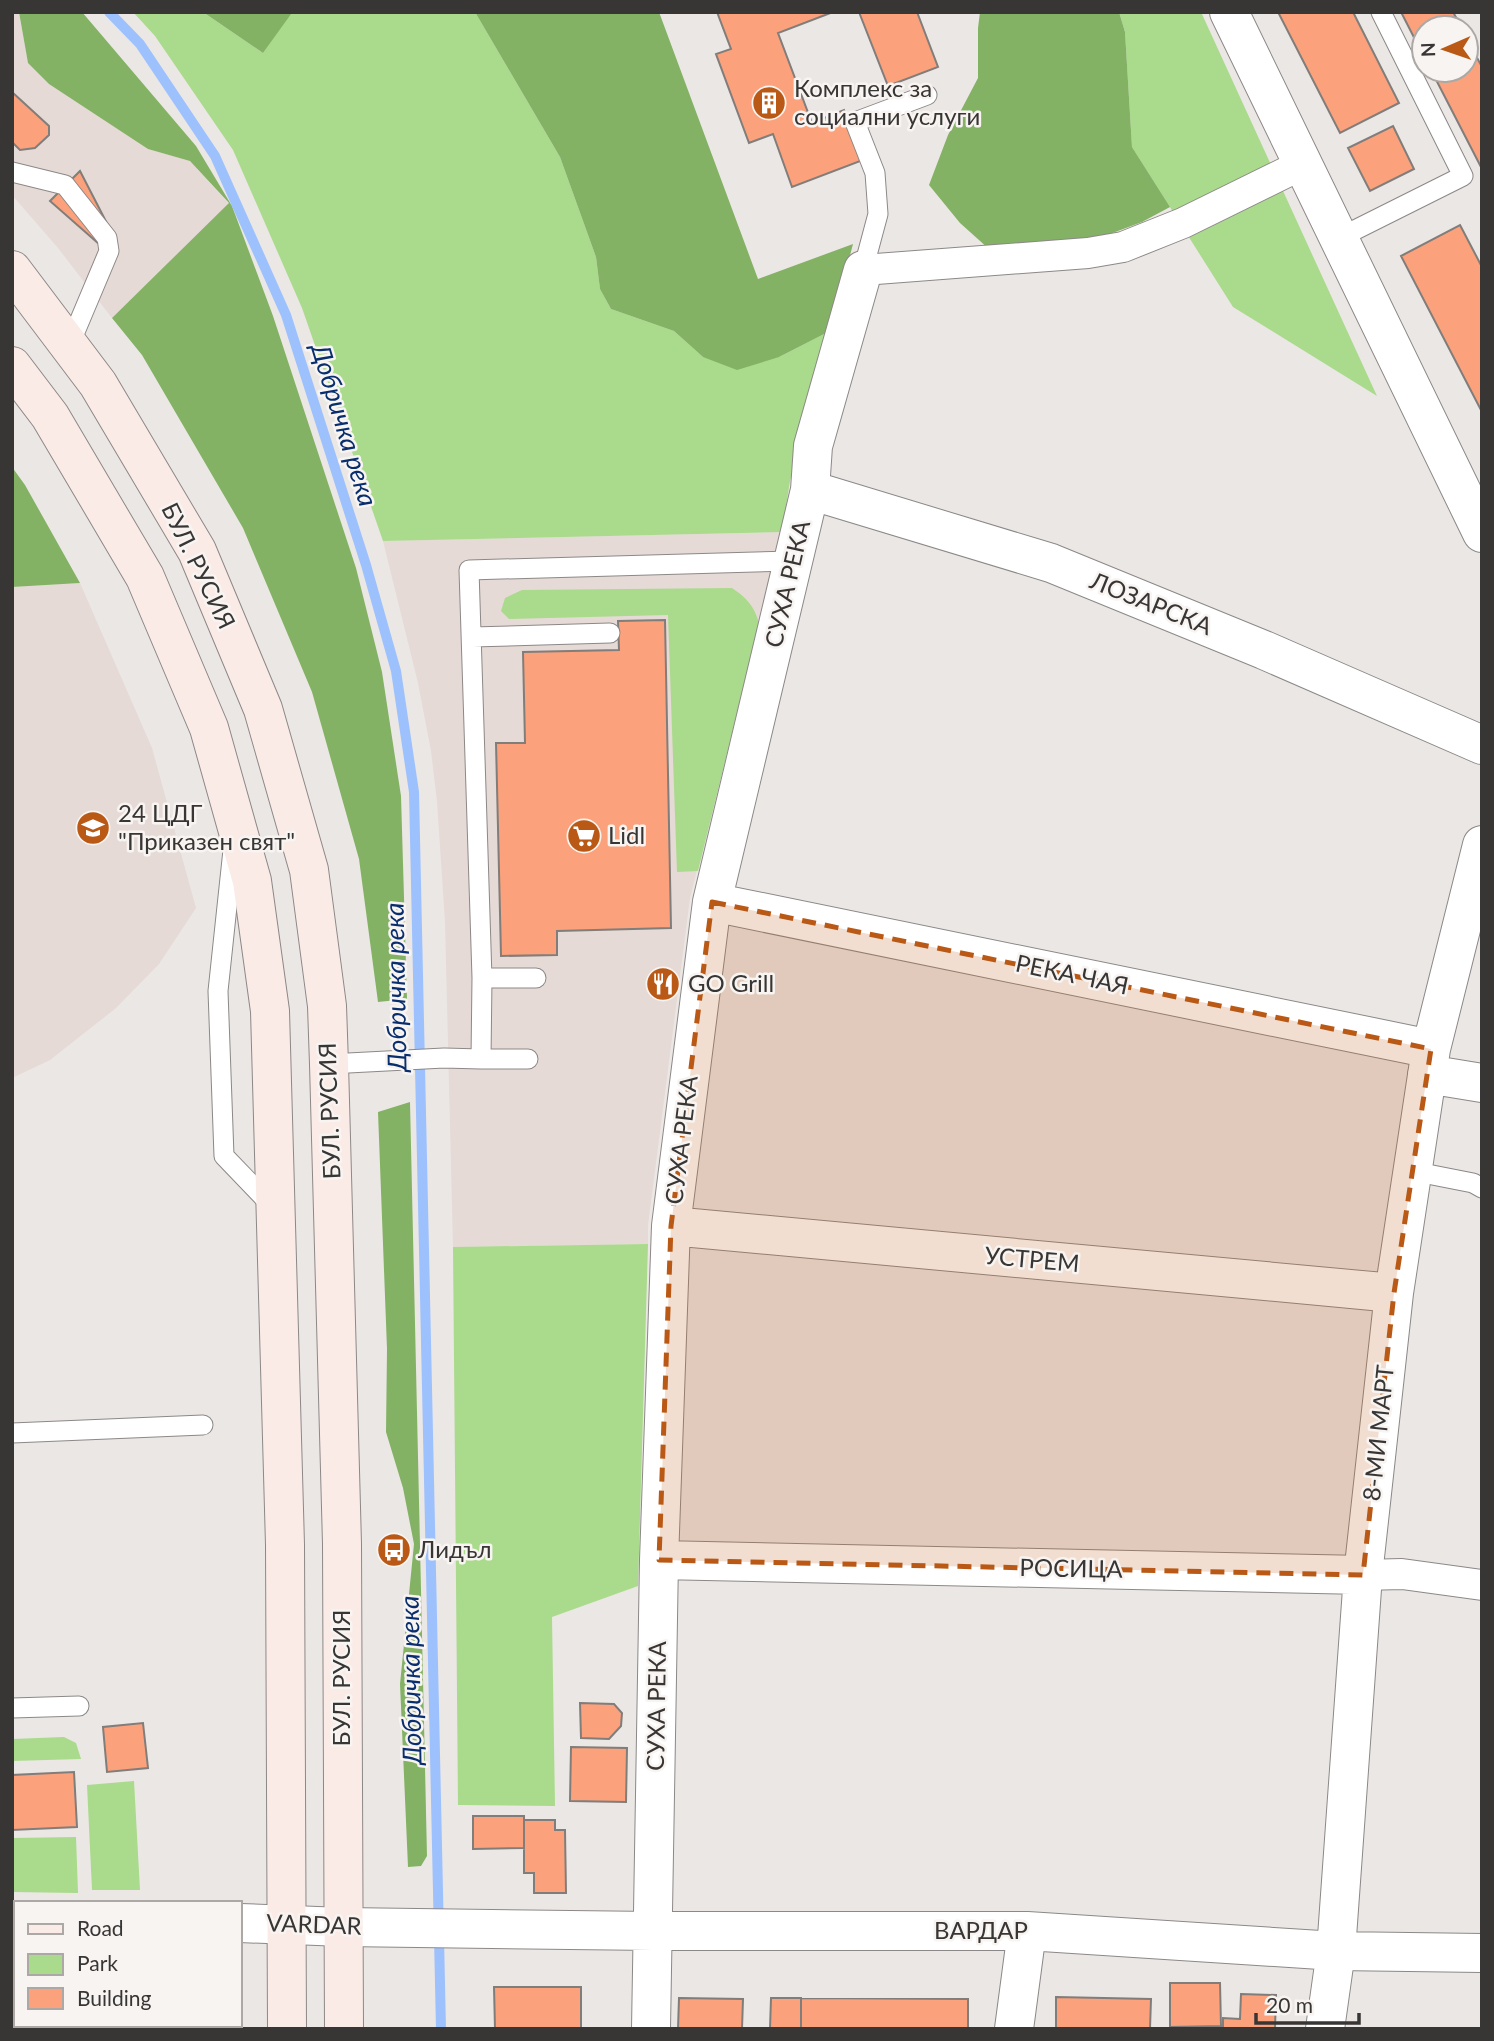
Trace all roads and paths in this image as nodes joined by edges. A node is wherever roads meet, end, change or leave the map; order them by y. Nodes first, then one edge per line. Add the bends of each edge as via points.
1 (1229, 12) edge
2 (1381, 12) edge
3 (927, 95) dead end
4 (1303, 164) junction
5 (12, 172) edge
6 (1339, 238) junction
7 (12, 270) edge
8 (863, 270) junction
9 (69, 345) junction
10 (12, 366) edge
11 (810, 490) junction
12 (1482, 533) edge
13 (793, 562) junction
14 (610, 633) dead end
15 (472, 637) junction
16 (1482, 745) edge
17 (236, 824) junction
18 (1482, 845) edge
19 (712, 902) junction
20 (482, 978) junction
21 (536, 978) dead end
22 (481, 1059) junction
23 (528, 1059) dead end
24 (1429, 1061) junction
25 (329, 1064) junction
26 (1482, 1083) edge
27 (1412, 1171) junction
28 (1482, 1188) edge
29 (275, 1209) junction
30 (671, 1226) junction
31 (1394, 1293) junction
32 (203, 1425) dead end
33 (12, 1433) edge
34 (659, 1560) junction
35 (1363, 1575) junction
36 (1482, 1585) edge
37 (79, 1706) dead end
38 (12, 1708) edge
39 (242, 1923) edge
40 (286, 1923) junction
41 (343, 1927) junction
42 (480, 1928) joint
43 (653, 1931) junction
44 (1027, 1931) junction
45 (1336, 1951) junction
46 (1482, 1953) edge
47 (287, 2029) edge
48 (344, 2029) edge
49 (652, 2029) edge
50 (1014, 2029) edge
51 (1325, 2029) edge

1 - 4 street
2 - 6 lane via 1462,176
3 - 8 lane via 855,122 875,173 878,215
4 - 6 street
4 - 8 street via 1124,247
5 - 9 lane via 65,185 107,238 109,251
6 - 12 street
7 - 9 main road, БУЛ. РУСИЯ
8 - 11 street, СУХА РЕКА via 813,446
9 - 25 main road, БУЛ. РУСИЯ via 98,384 197,551 263,709 309,870 327,1006
10 - 17 main road via 50,416 145,578 209,728
11 - 13 street, СУХА РЕКА
11 - 16 street, ЛОЗАРСКА via 1051,563
13 - 15 lane via 470,570
13 - 19 street, СУХА РЕКА
14 - 15 lane
15 - 20 lane
17 - 29 main road via 252,881 270,1011
17 - 29 lane via 218,991 224,1156
18 - 24 street, 8-МИ МАРТ
19 - 24 street, РЕКА ЧАЯ
19 - 30 street, СУХА РЕКА
20 - 21 lane
20 - 22 lane
22 - 23 lane
22 - 25 lane
24 - 26 street, РЕКА ЧАЯ
24 - 27 street, 8-МИ МАРТ
25 - 41 main road, БУЛ. РУСИЯ via 342,1544
27 - 28 lane
27 - 31 street, 8-МИ МАРТ
29 - 40 main road via 285,1545
30 - 31 street, УСТРЕМ
30 - 34 street, СУХА РЕКА
31 - 35 street, 8-МИ МАРТ
32 - 33 lane
34 - 35 street, РОСИЦА
34 - 43 street, СУХА РЕКА
35 - 36 street, РОСИЦА via 1402,1574
35 - 45 street, 8-МИ МАРТ
37 - 38 lane
39 - 40 street, VARDAR
40 - 41 street, VARDAR
40 - 47 main road
41 - 42 street, VARDAR
41 - 48 main road, БУЛ. РУСИЯ
42 - 43 street, ВАРДАР
43 - 44 street, ВАРДАР
43 - 49 street, СУХА РЕКА
44 - 45 street, ВАРДАР
44 - 50 street
45 - 46 street, ВАРДАР
45 - 51 street, 8-МИ МАРТ

